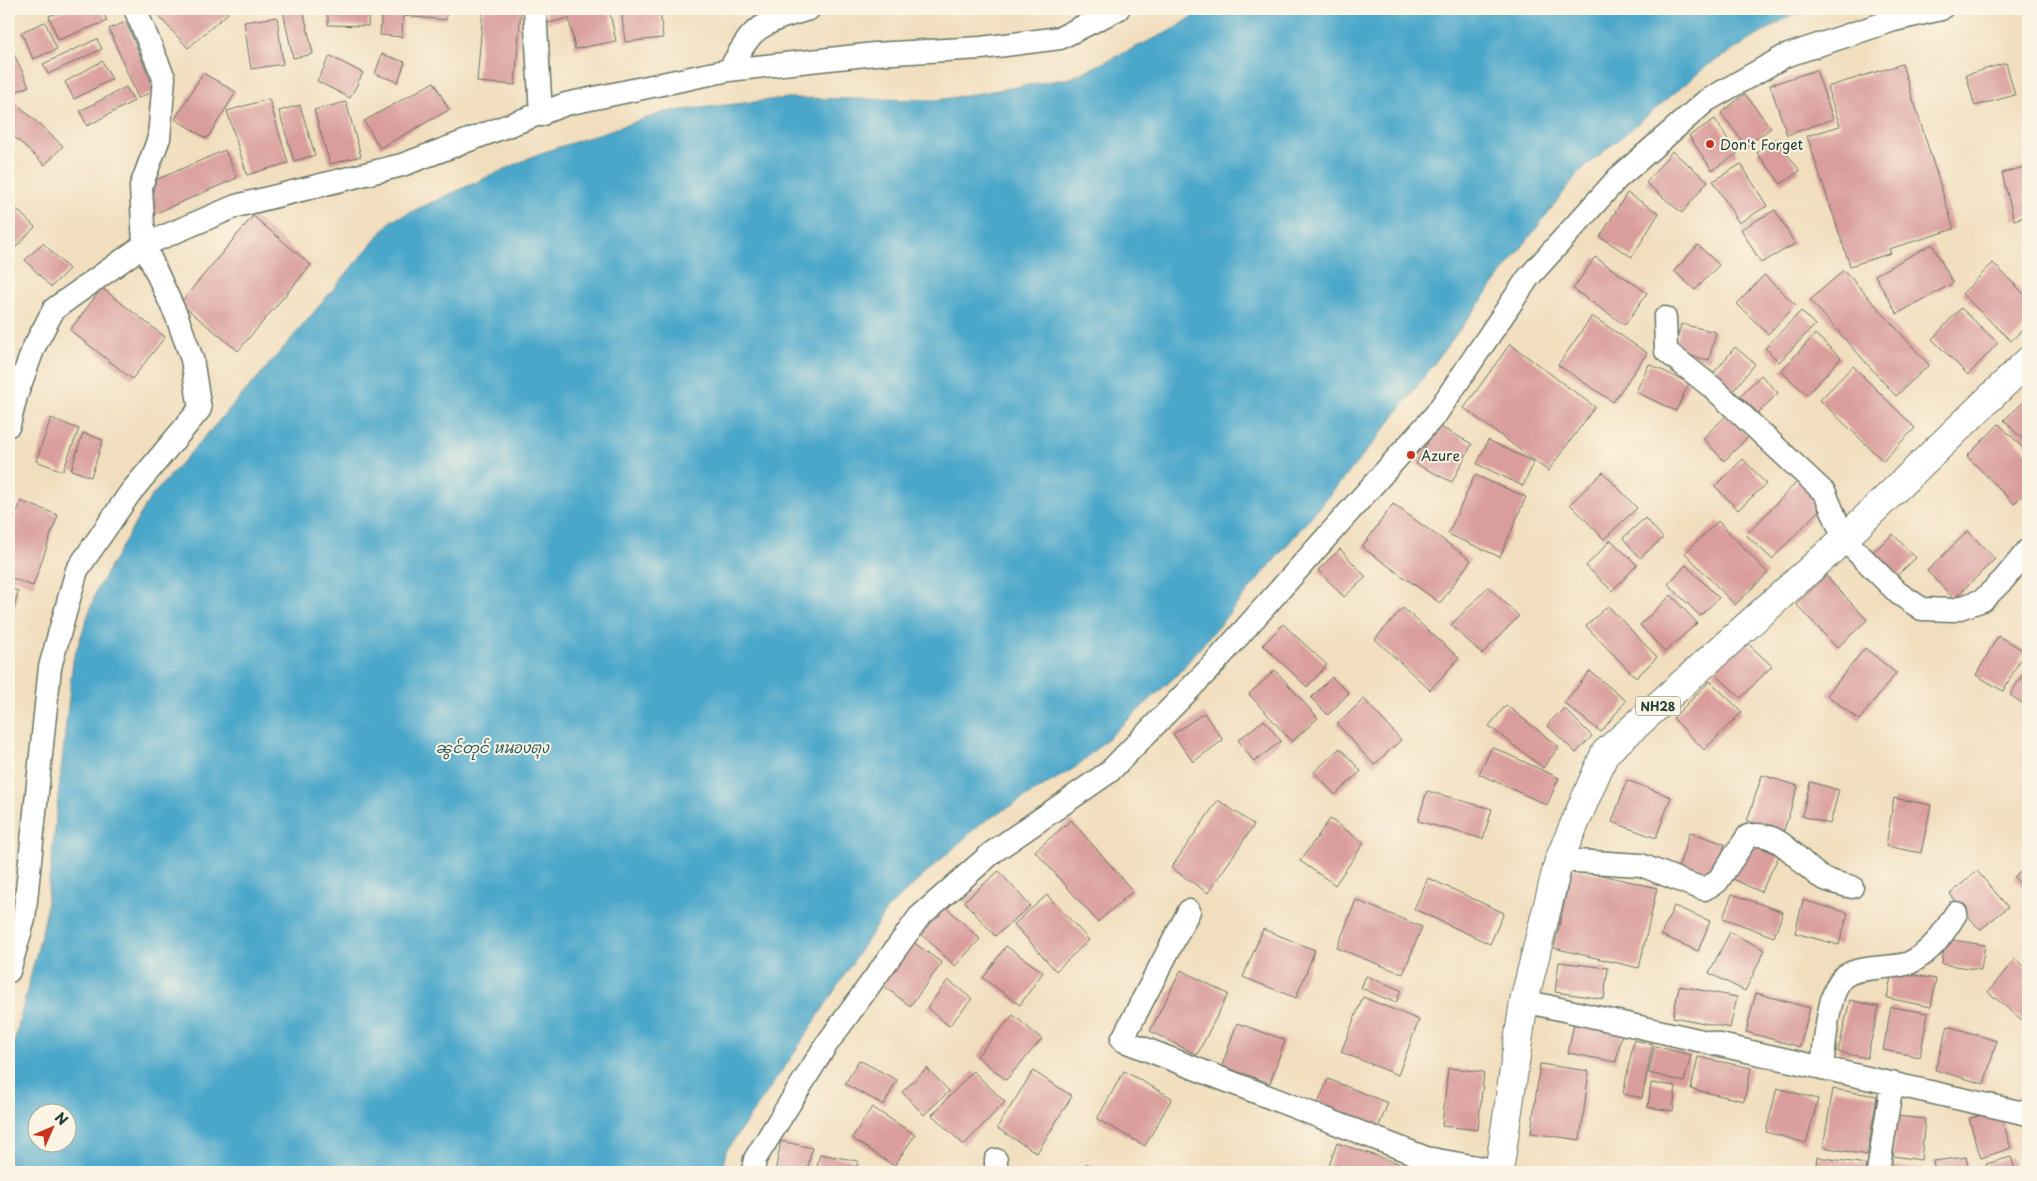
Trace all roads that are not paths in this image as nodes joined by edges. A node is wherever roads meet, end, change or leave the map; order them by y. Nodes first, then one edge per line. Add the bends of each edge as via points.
1 (135, 9) edge
2 (536, 9) edge
3 (809, 9) edge
4 (1118, 9) edge
5 (1941, 9) edge
6 (729, 70) junction
7 (541, 115) junction
8 (144, 245) junction
9 (1665, 318) dead end
10 (2028, 361) edge
11 (9, 425) edge
12 (1844, 539) junction
13 (2028, 550) edge
14 (1559, 860) junction
15 (1852, 887) dead end
16 (1190, 911) dead end
17 (1956, 913) dead end
18 (9, 971) edge
19 (1524, 1001) junction
20 (1822, 1068) junction
21 (1892, 1083) junction
22 (2028, 1114) edge
23 (753, 1172) edge
24 (1499, 1172) edge
25 (1878, 1172) edge

1 - 8 street via 164,78 159,138 141,186
2 - 7 street
3 - 6 street via 778,18 759,29
4 - 6 street via 1060,38
5 - 23 street via 1894,20 1785,56 1706,101 1617,179 1528,278 1436,414 1212,666 1109,772 994,852 919,917 826,1045 755,1159
6 - 7 street via 566,104
7 - 8 street via 402,165 236,206
8 - 11 street via 54,309 34,347
8 - 18 street via 192,359 200,409 130,493 77,570 50,667 24,919
9 - 12 street via 1666,351 1713,388 1825,493
10 - 12 highway, NH28
12 - 13 street via 1898,593 1922,609 1954,610 1983,600
12 - 14 highway, NH28 via 1605,753
14 - 15 street via 1641,864 1704,888 1717,882 1748,836 1758,834 1775,839 1820,876
14 - 19 highway, NH28
16 - 24 street via 1122,1040 1426,1158
17 - 20 street via 1936,942 1909,963 1851,972 1840,980 1830,1008
19 - 20 street
19 - 24 highway, NH28
20 - 21 street
21 - 22 street
21 - 25 street

